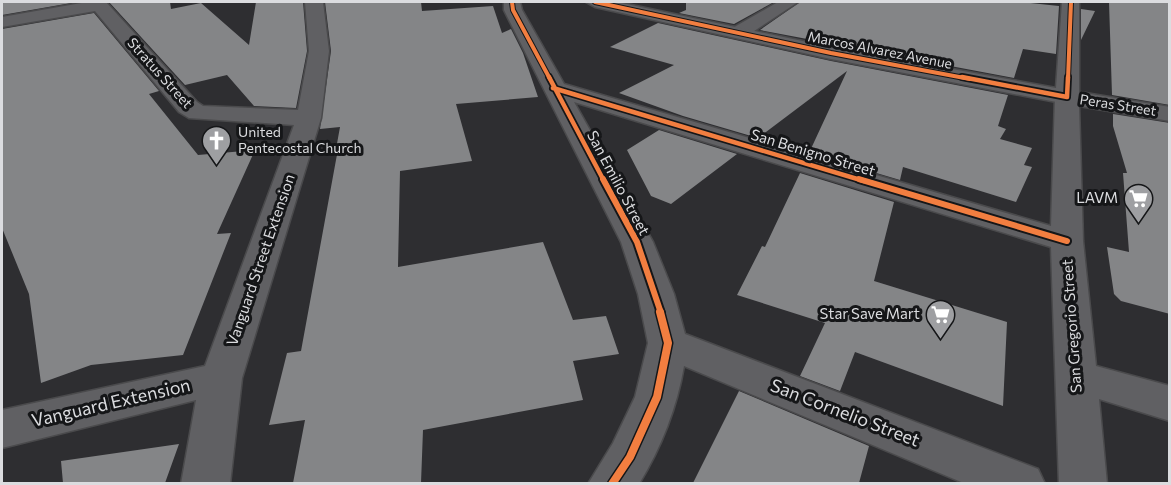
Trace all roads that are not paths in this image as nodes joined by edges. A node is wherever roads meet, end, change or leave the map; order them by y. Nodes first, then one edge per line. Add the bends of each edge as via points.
1 (314, 2) edge
2 (512, 2) edge
3 (595, 2) edge
4 (789, 2) edge
5 (1071, 2) edge
6 (98, 3) edge
7 (2, 22) edge
8 (738, 33) junction
9 (553, 88) junction
10 (1067, 97) junction
11 (1170, 114) edge
12 (309, 118) junction
13 (1067, 241) junction
14 (668, 343) junction
15 (1075, 376) junction
16 (221, 378) junction
17 (1170, 404) edge
18 (2, 429) edge
19 (205, 483) edge
20 (612, 483) edge
21 (1021, 483) edge
22 (1083, 483) edge

1 - 12 street, Vanguard Street Extension via 319,51
2 - 9 street, San Emilio Street
3 - 8 street, Marcos Alvarez Avenue
4 - 8 street
5 - 10 street
6 - 7 street
6 - 12 street, Stratus Street via 188,107 198,113
8 - 10 street, Marcos Alvarez Avenue
9 - 13 street, San Benigno Street
9 - 14 street, San Emilio Street via 637,242
10 - 11 street, Peras Street
10 - 13 street, San Gregorio Street
12 - 16 street, Vanguard Street Extension
13 - 15 street, San Gregorio Street
14 - 20 street, San Emilio Street via 657,397 630,457
14 - 21 street, San Cornelio Street
15 - 17 street
15 - 22 street, San Gregorio Street
16 - 18 street, Vanguard Extension
16 - 19 street, Vanguard Street Extension

